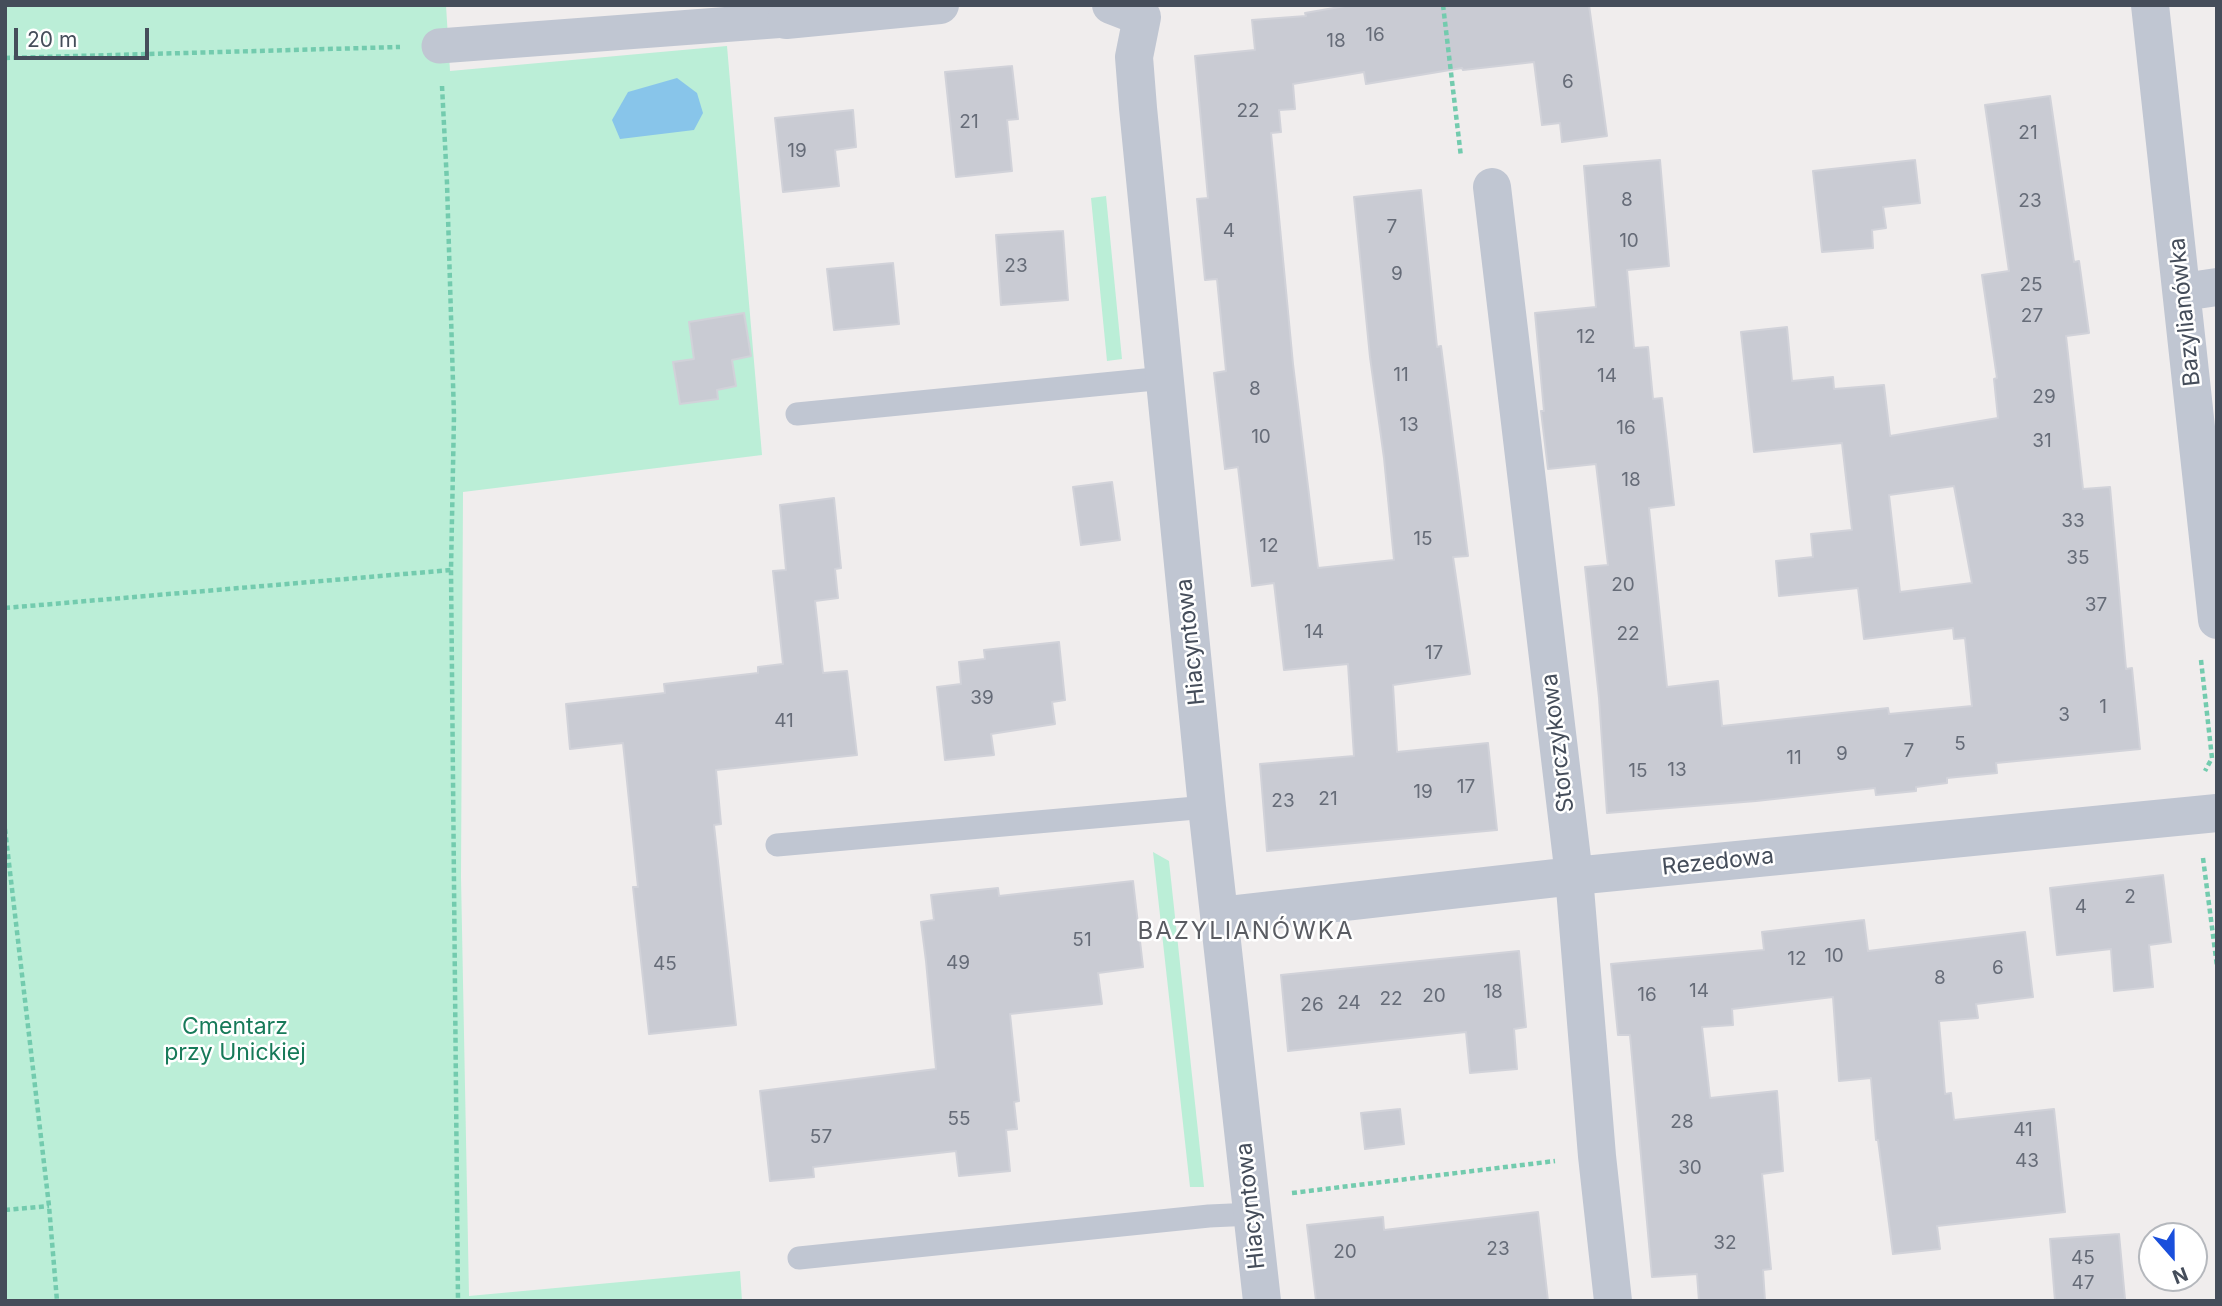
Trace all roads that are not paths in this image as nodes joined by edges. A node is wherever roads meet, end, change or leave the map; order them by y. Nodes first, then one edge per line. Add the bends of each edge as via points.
1 (940, 5) edge
2 (2150, 5) edge
3 (1135, 9) edge
4 (786, 20) joint
5 (439, 46) road end
6 (1492, 187) road end
7 (2200, 290) edge
8 (1165, 379) junction
9 (797, 414) dead end
10 (2217, 620) edge
11 (1207, 807) junction
12 (2217, 813) edge
13 (777, 845) dead end
14 (1574, 876) junction
15 (1220, 916) junction
16 (1251, 1205) junction
17 (799, 1258) dead end
18 (1262, 1301) edge
19 (1613, 1301) edge

1 - 4 street
2 - 7 street, Bazylianówka
3 - 8 street, Hiacyntowa via 1134,57
4 - 5 street
6 - 14 street, Storczykowa
7 - 10 street, Bazylianówka
8 - 9 lane
8 - 11 street, Hiacyntowa
11 - 13 lane
11 - 15 street, Hiacyntowa
12 - 14 street, Rezedowa
14 - 15 street, Rezedowa
14 - 19 street, Storczykowa
15 - 16 street, Hiacyntowa
16 - 17 lane via 1209,1216
16 - 18 street, Hiacyntowa

